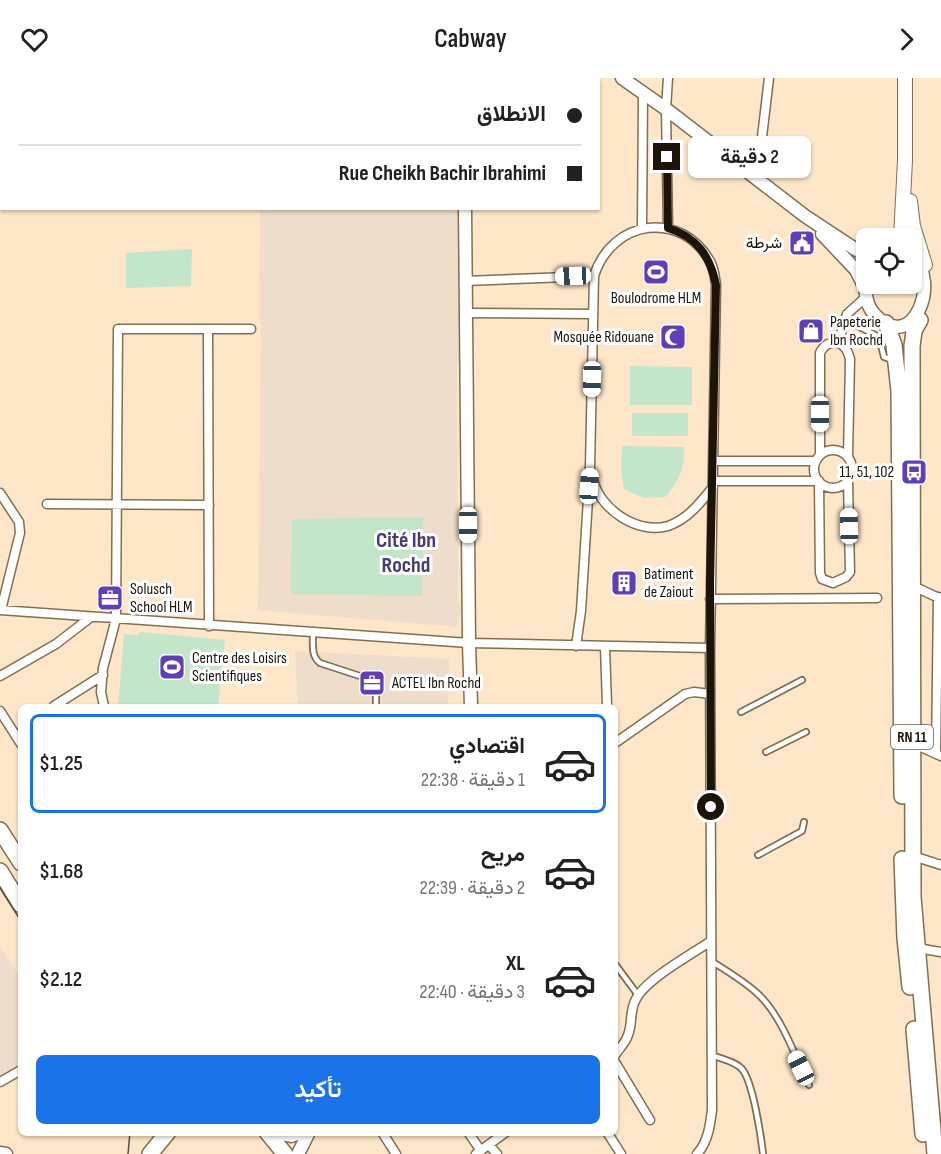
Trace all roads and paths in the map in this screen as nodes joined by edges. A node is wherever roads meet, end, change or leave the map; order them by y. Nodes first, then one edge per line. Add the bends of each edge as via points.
1 (622, 78) edge
2 (668, 78) edge
3 (769, 78) edge
4 (905, 78) edge
5 (643, 94) junction
6 (666, 109) junction
7 (905, 160) junction
8 (757, 178) junction
9 (465, 210) edge
10 (805, 216) junction
11 (642, 228) junction
12 (668, 228) junction
13 (902, 228) edge
14 (856, 250) edge
15 (922, 266) edge
16 (856, 273) edge
17 (931, 274) junction
18 (594, 276) junction
19 (465, 281) junction
20 (862, 294) edge
21 (868, 294) edge
22 (466, 313) junction
23 (593, 314) junction
24 (847, 314) junction
25 (925, 318) junction
26 (886, 323) junction
27 (208, 329) junction
28 (251, 329) dead end
29 (838, 343) junction
30 (897, 361) junction
31 (848, 456) junction
32 (818, 458) junction
33 (714, 461) junction
34 (590, 467) junction
35 (819, 481) junction
36 (848, 481) junction
37 (713, 484) junction
38 (0, 493) edge
39 (47, 504) dead end
40 (117, 504) junction
41 (209, 505) junction
42 (913, 586) junction
43 (877, 598) dead end
44 (939, 598) edge
45 (710, 599) junction
46 (1, 610) edge
47 (91, 617) junction
48 (116, 619) junction
49 (209, 626) junction
50 (313, 633) junction
51 (469, 644) junction
52 (576, 646) junction
53 (605, 646) junction
54 (710, 648) junction
55 (939, 671) edge
56 (103, 675) junction
57 (0, 676) edge
58 (802, 680) dead end
59 (710, 693) junction
60 (57, 704) edge
61 (104, 704) edge
62 (376, 704) edge
63 (471, 704) edge
64 (607, 704) edge
65 (0, 711) edge
66 (741, 712) dead end
67 (17, 730) edge
68 (806, 732) dead end
69 (618, 741) edge
70 (912, 743) junction
71 (766, 752) dead end
72 (938, 755) edge
73 (804, 822) dead end
74 (0, 830) edge
75 (758, 855) dead end
76 (913, 856) junction
77 (18, 857) edge
78 (941, 865) edge
79 (0, 871) edge
80 (18, 899) edge
81 (711, 941) junction
82 (917, 948) junction
83 (941, 952) edge
84 (711, 961) junction
85 (618, 968) edge
86 (638, 995) junction
87 (618, 1051) edge
88 (712, 1055) junction
89 (618, 1067) edge
90 (18, 1072) edge
91 (0, 1082) edge
92 (809, 1084) dead end
93 (650, 1120) dead end
94 (270, 1136) edge
95 (307, 1136) edge
96 (385, 1136) edge
97 (470, 1136) edge
98 (501, 1136) edge
99 (610, 1136) edge
100 (489, 1145) junction
101 (478, 1152) edge
102 (0, 1153) edge
103 (6, 1154) edge
104 (285, 1154) edge
105 (298, 1154) edge
106 (396, 1154) edge
107 (497, 1154) edge
108 (621, 1154) edge
109 (697, 1154) edge
110 (763, 1154) edge
111 (925, 1154) edge
112 (935, 1154) edge

1 - 5 street
2 - 6 street
3 - 8 street
4 - 7 main road
5 - 6 street
5 - 11 street
6 - 8 street
6 - 12 street
7 - 13 main road
7 - 17 main road via 913,226
8 - 10 street
9 - 19 street
10 - 14 street
10 - 16 street
11 - 12 street
11 - 18 street via 627,233 609,247
12 - 33 street via 696,243 711,262 716,285
15 - 17 street
17 - 25 street via 936,292
18 - 19 street
18 - 23 street
19 - 22 street
20 - 24 street
21 - 26 street via 873,313
22 - 23 street
22 - 51 street
23 - 34 street
24 - 29 street
24 - 30 lane via 854,324 879,337 884,357
25 - 26 street via 906,326
25 - 42 highway, RN 11 via 914,331 912,346
26 - 30 highway, RN 11
27 - 28 street
27 - 40 street via 118,329
27 - 41 street
29 - 31 street via 846,348 850,359
29 - 32 street via 823,346 820,353
30 - 111 highway, RN 11 via 903,887
31 - 32 street via 831,450
31 - 36 street via 852,467
32 - 33 street
32 - 35 street via 814,472
33 - 37 street
34 - 37 street via 595,490 607,508 626,520 649,527 667,526 688,515
34 - 52 street
35 - 36 street via 831,488
35 - 36 street via 820,573 822,579 833,583 850,572
35 - 37 street
37 - 45 street
38 - 46 street via 19,522 20,533
39 - 40 street
40 - 41 street
40 - 48 street
41 - 49 street
42 - 44 street
42 - 70 highway, RN 11
43 - 45 street
44 - 55 street
45 - 54 street
46 - 47 street
47 - 48 street
47 - 57 street via 56,644
48 - 49 street
48 - 56 street
49 - 50 street
50 - 51 street
50 - 62 lane via 316,660 366,678 376,690
51 - 52 street
51 - 63 street
52 - 53 street
53 - 54 street
53 - 64 street
54 - 59 street
55 - 72 street
56 - 60 street
56 - 61 street
58 - 66 lane
59 - 69 street via 685,694
59 - 81 street
65 - 67 street
68 - 71 lane
70 - 72 street
70 - 76 highway, RN 11
73 - 75 lane via 802,831
74 - 77 highway
76 - 78 street
76 - 82 highway, RN 11
79 - 80 highway
81 - 84 street
81 - 86 street
82 - 83 street
82 - 112 highway, RN 11
84 - 88 street
84 - 92 lane via 767,1004
85 - 86 lane
86 - 87 street via 631,1010 628,1036
88 - 109 street via 710,1130
88 - 110 lane via 737,1065 746,1076
89 - 93 street
90 - 91 street
94 - 104 highway
95 - 105 street
96 - 106 street
97 - 101 street
98 - 100 street
99 - 108 street
100 - 101 street
100 - 107 street
102 - 103 street

